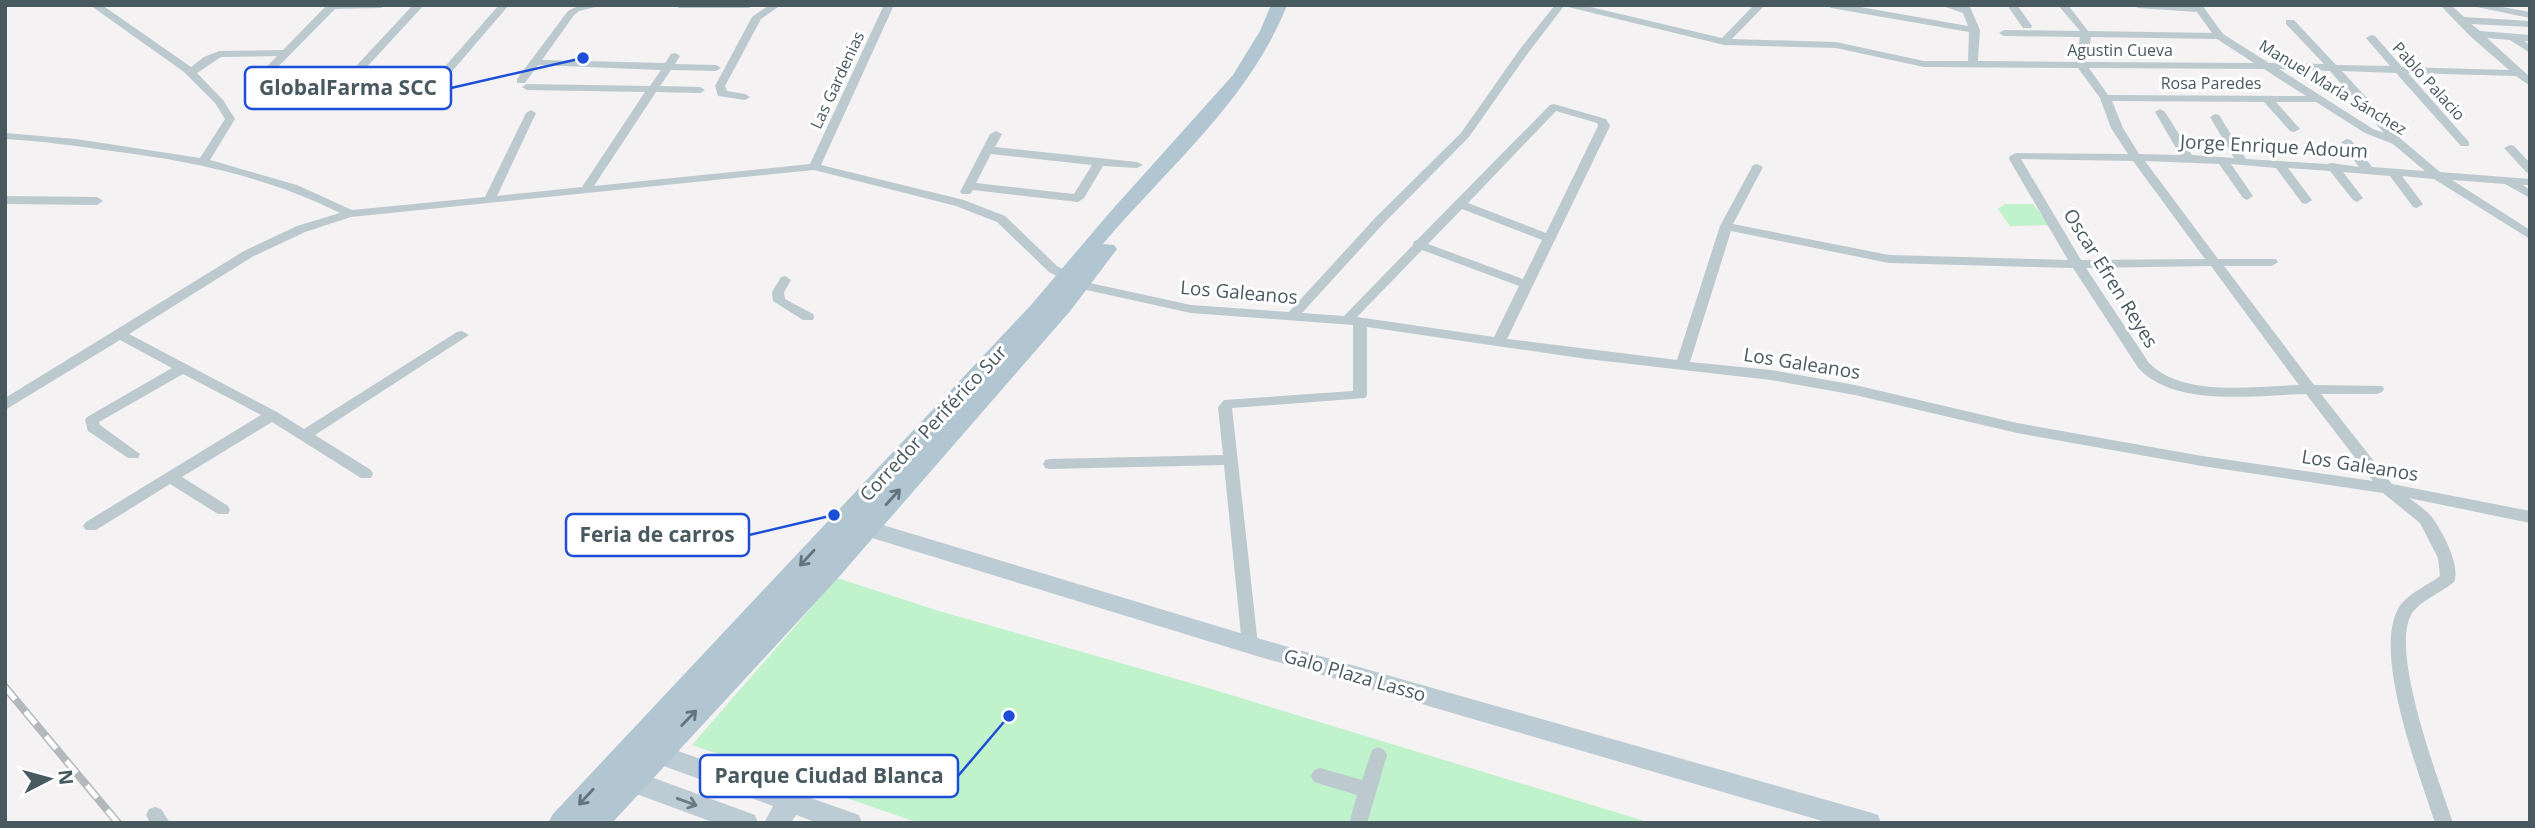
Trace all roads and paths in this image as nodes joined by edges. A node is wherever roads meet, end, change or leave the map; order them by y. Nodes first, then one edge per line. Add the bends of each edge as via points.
1 (95, 5) edge
2 (381, 5) edge
3 (419, 5) edge
4 (504, 5) edge
5 (598, 5) edge
6 (679, 5) edge
7 (749, 5) edge
8 (776, 5) edge
9 (889, 5) edge
10 (1279, 5) edge
11 (1291, 5) edge
12 (1560, 5) edge
13 (1569, 5) edge
14 (1760, 5) edge
15 (1831, 5) edge
16 (1945, 5) edge
17 (2012, 5) edge
18 (2063, 5) edge
19 (2138, 5) edge
20 (2445, 5) edge
21 (2472, 5) edge
22 (332, 6) edge
23 (2198, 7) edge
24 (1965, 8) edge
25 (2530, 15) edge
26 (2461, 20) junction
27 (2290, 22) dead end
28 (2530, 24) edge
29 (2027, 26) dead end
30 (1975, 30) junction
31 (2085, 32) junction
32 (2004, 33) dead end
33 (2474, 34) junction
34 (2219, 36) junction
35 (2513, 37) junction
36 (2371, 38) dead end
37 (2530, 38) edge
38 (1724, 42) junction
39 (2530, 50) edge
40 (284, 53) junction
41 (671, 61) junction
42 (542, 62) dead end
43 (1973, 65) junction
44 (2081, 65) junction
45 (2267, 66) junction
46 (716, 68) dead end
47 (2334, 68) junction
48 (2398, 70) junction
49 (2517, 73) junction
50 (190, 74) junction
51 (349, 80) dead end
52 (438, 81) dead end
53 (257, 82) dead end
54 (2530, 83) edge
55 (652, 89) junction
56 (699, 90) dead end
57 (745, 97) dead end
58 (2105, 98) junction
59 (2266, 99) junction
60 (2317, 99) junction
61 (2160, 112) dead end
62 (531, 113) dead end
63 (2215, 117) dead end
64 (2294, 129) dead end
65 (996, 134) dead end
66 (5, 136) edge
67 (2347, 142) dead end
68 (2397, 142) junction
69 (2465, 144) dead end
70 (2510, 148) dead end
71 (988, 150) junction
72 (2015, 156) joint
73 (2135, 156) junction
74 (2188, 158) junction
75 (204, 160) junction
76 (2222, 160) junction
77 (2242, 161) junction
78 (1099, 162) junction
79 (2278, 164) junction
80 (1137, 165) dead end
81 (2332, 166) junction
82 (814, 167) junction
83 (1757, 167) dead end
84 (2367, 169) junction
85 (2530, 170) edge
86 (2392, 171) junction
87 (2436, 175) junction
88 (2508, 180) junction
89 (2530, 182) edge
90 (969, 186) junction
91 (585, 191) junction
92 (2530, 195) edge
93 (2247, 196) dead end
94 (2357, 198) dead end
95 (5, 200) edge
96 (2306, 200) dead end
97 (97, 201) dead end
98 (489, 201) junction
99 (960, 203) junction
100 (1461, 204) junction
101 (2417, 204) dead end
102 (351, 214) junction
103 (1726, 226) junction
104 (2530, 235) edge
105 (1549, 238) junction
106 (1418, 244) junction
107 (2216, 262) junction
108 (2272, 262) dead end
109 (2077, 264) junction
110 (785, 280) dead end
111 (1074, 280) junction
112 (1526, 284) junction
113 (1293, 316) junction
114 (808, 317) dead end
115 (1353, 321) junction
116 (119, 334) junction
117 (462, 335) dead end
118 (1499, 341) junction
119 (1682, 366) junction
120 (182, 368) junction
121 (2377, 389) dead end
122 (2311, 390) junction
123 (5, 405) edge
124 (272, 415) junction
125 (305, 435) junction
126 (133, 454) dead end
127 (1229, 460) junction
128 (1050, 464) dead end
129 (366, 474) dead end
130 (170, 477) junction
131 (2388, 488) junction
132 (223, 510) dead end
133 (2530, 517) edge
134 (843, 520) junction
135 (91, 526) dead end
136 (865, 528) junction
137 (1250, 645) junction
138 (645, 749) junction
139 (1378, 755) dead end
140 (1320, 776) dead end
141 (620, 777) junction
142 (1368, 790) junction
143 (791, 802) junction
144 (1359, 820) dead end
145 (563, 823) edge
146 (593, 823) edge
147 (746, 823) edge
148 (776, 823) edge
149 (850, 823) edge
150 (1869, 823) edge
151 (2444, 823) edge

1 - 50 street
2 - 22 street
3 - 51 street
4 - 52 street
5 - 55 street via 571,13 524,84
6 - 7 street
8 - 57 street via 757,17 720,86 722,94
9 - 82 street, Las Gardenias
10 - 111 main road, Corredor Periférico Sur via 1269,34 1247,69
11 - 111 main road, Corredor Periférico Sur via 1281,36 1224,115
12 - 113 street via 1465,135
13 - 38 street, Agustin Cueva
14 - 38 street
15 - 30 street
16 - 24 street
17 - 29 street
18 - 31 street
19 - 23 street
20 - 26 street
21 - 25 street
22 - 40 street
23 - 34 street, Manuel María Sánchez
24 - 30 street
26 - 28 street
26 - 33 street
27 - 47 street
30 - 43 street
31 - 32 street
31 - 34 street
31 - 44 street
33 - 35 street
33 - 49 street
34 - 45 street, Manuel María Sánchez
35 - 37 street
35 - 39 street
36 - 48 street, Pablo Palacio
38 - 43 street, Agustin Cueva via 1836,45 1924,64
40 - 50 street via 219,54
40 - 53 street
41 - 42 street
41 - 46 street
41 - 55 street
43 - 44 street, Agustin Cueva
44 - 45 street, Agustin Cueva
44 - 58 street
45 - 47 street, Agustin Cueva
45 - 60 street, Manuel María Sánchez
47 - 48 street, Agustin Cueva
47 - 68 street
48 - 49 street, Agustin Cueva
48 - 69 street, Pablo Palacio
49 - 54 street
50 - 75 street via 215,93 230,119
55 - 56 street
55 - 91 street
58 - 59 street, Rosa Paredes
58 - 73 street
59 - 60 street, Rosa Paredes
59 - 64 street
60 - 68 street, Manuel María Sánchez via 2369,131
61 - 74 street
62 - 98 street
63 - 77 street
65 - 71 street
66 - 75 street
67 - 84 street
68 - 87 street, Manuel María Sánchez
70 - 85 street
71 - 78 street
71 - 90 street
72 - 73 street, Jorge Enrique Adoum
72 - 109 street, Oscar Efren Reyes
73 - 74 street, Jorge Enrique Adoum
73 - 107 street
74 - 76 street, Jorge Enrique Adoum
75 - 102 street via 283,183
76 - 77 street, Jorge Enrique Adoum
76 - 93 street
77 - 79 street, Jorge Enrique Adoum
78 - 80 street
78 - 90 street via 1078,198
79 - 81 street, Jorge Enrique Adoum
79 - 96 street
81 - 84 street, Jorge Enrique Adoum
81 - 94 street
82 - 91 street
82 - 99 street
83 - 103 street
84 - 86 street, Jorge Enrique Adoum
86 - 87 street, Jorge Enrique Adoum
86 - 101 street
87 - 88 street, Jorge Enrique Adoum
87 - 104 street, Manuel María Sánchez
88 - 89 street, Jorge Enrique Adoum
88 - 92 street
90 - 99 street
91 - 98 street
95 - 97 street
98 - 102 street
99 - 111 street via 1001,219 1053,269
100 - 105 street
100 - 105 street via 1554,107 1602,121 1604,126
100 - 106 street
102 - 116 street via 301,229 248,254
103 - 109 street via 1889,258
103 - 119 street
105 - 112 street
106 - 112 street
106 - 115 street
107 - 108 street
107 - 109 street
107 - 122 street
109 - 122 street, Oscar Efren Reyes via 2153,375 2199,391
110 - 114 street via 779,301
111 - 113 street, Los Galeanos via 1191,309
111 - 134 main road, Corredor Periférico Sur via 1038,310
136 -> 111 main road, Corredor Periférico Sur
112 - 118 street
113 - 115 street, Los Galeanos
115 - 118 street, Los Galeanos
115 - 127 street via 1360,395 1229,403 1223,414
116 - 120 street
116 - 123 street
117 - 125 street
118 - 119 street, Los Galeanos
119 - 131 street, Los Galeanos via 1771,375 2017,428
120 - 124 street
120 - 126 street via 92,420 93,427
121 - 122 street, Oscar Efren Reyes
122 - 131 street
124 - 125 street
124 - 130 street
125 - 129 street
127 - 128 street
127 - 137 street
130 - 132 street
130 - 135 street
131 - 133 street, Los Galeanos
131 - 151 street via 2425,519 2449,569 2448,578 2406,609 2399,623 2406,701
134 - 136 street, Galo Plaza Lasso
134 -> 138 main road, Corredor Periférico Sur
136 - 137 street, Galo Plaza Lasso
138 -> 136 main road, Corredor Periférico Sur via 828,571
137 - 150 street, Galo Plaza Lasso
138 - 141 main road, Corredor Periférico Sur
138 - 143 street
139 - 142 street
140 - 142 street
141 -> 145 main road, Corredor Periférico Sur
141 - 146 main road, Corredor Periférico Sur
141 -> 147 street
142 - 144 street
143 - 148 street
143 - 149 street

